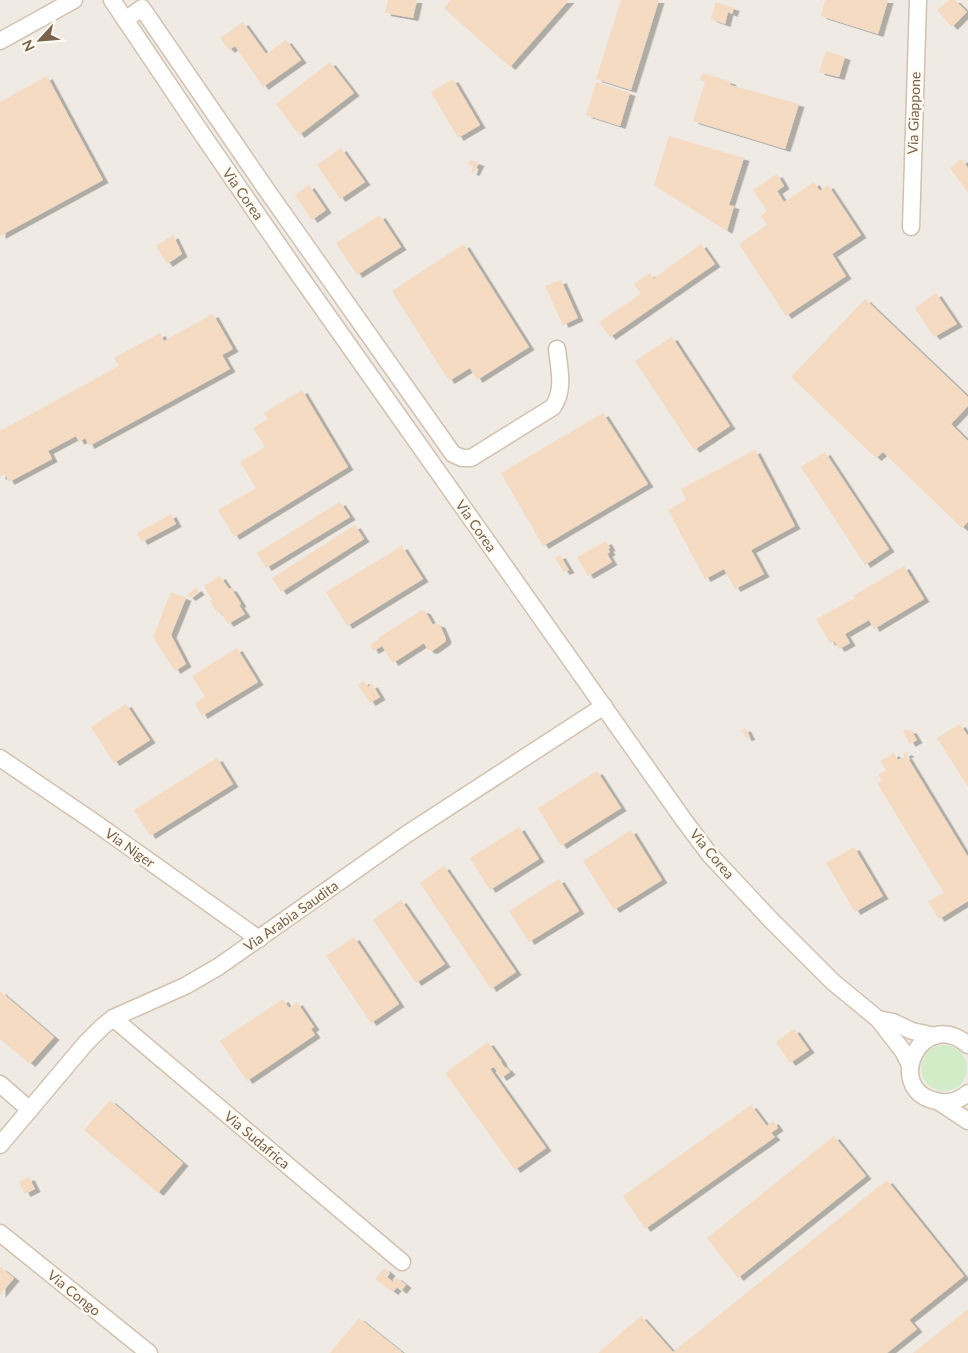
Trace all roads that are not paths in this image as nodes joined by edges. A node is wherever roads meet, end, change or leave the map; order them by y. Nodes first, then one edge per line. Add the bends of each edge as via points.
1 (74, 0) edge
2 (112, 0) edge
3 (918, 0) edge
4 (125, 20) junction
5 (0, 42) edge
6 (196, 87) junction
7 (178, 99) junction
8 (266, 189) junction
9 (249, 202) junction
10 (911, 227) dead end
11 (316, 260) junction
12 (297, 272) junction
13 (557, 349) dead end
14 (441, 437) junction
15 (423, 451) junction
16 (604, 706) junction
17 (0, 758) edge
18 (259, 939) junction
19 (113, 1018) junction
20 (878, 1019) junction
21 (968, 1030) edge
22 (934, 1036) junction
23 (952, 1036) junction
24 (968, 1045) edge
25 (910, 1065) junction
26 (0, 1084) edge
27 (968, 1093) edge
28 (941, 1103) junction
29 (30, 1110) junction
30 (968, 1121) edge
31 (0, 1145) edge
32 (0, 1233) edge
33 (402, 1262) dead end
34 (149, 1353) edge

1 - 5 street
2 - 4 street, Via Corea
3 - 10 street, Via Giappone
4 - 6 street via 142,8
4 - 7 street, Via Corea
6 - 7 street
6 - 8 street
7 - 9 street, Via Corea
8 - 9 street
8 - 11 street
9 - 12 street, Via Corea
11 - 12 street
11 - 14 street
12 - 15 street, Via Corea
13 - 14 street via 561,387 560,398 554,407 471,458 453,454
14 - 15 street
15 - 16 street, Via Corea
16 - 18 street, Via Arabia Saudita via 407,834
16 - 20 street, Via Corea via 710,855 832,982
17 - 18 street, Via Niger
18 - 19 street, Via Arabia Saudita via 185,986
19 - 29 street, Via Arabia Saudita via 85,1044
19 - 33 street, Via Sudafrica
20 - 22 street
20 - 25 street
21 - 23 street
22 - 23 street
22 - 25 street via 917,1048
23 - 24 street
25 - 28 street via 911,1078 920,1093
26 - 29 street
27 - 28 street via 951,1102
28 - 30 street
29 - 31 street, Via Arabia Saudita
32 - 34 street, Via Congo

